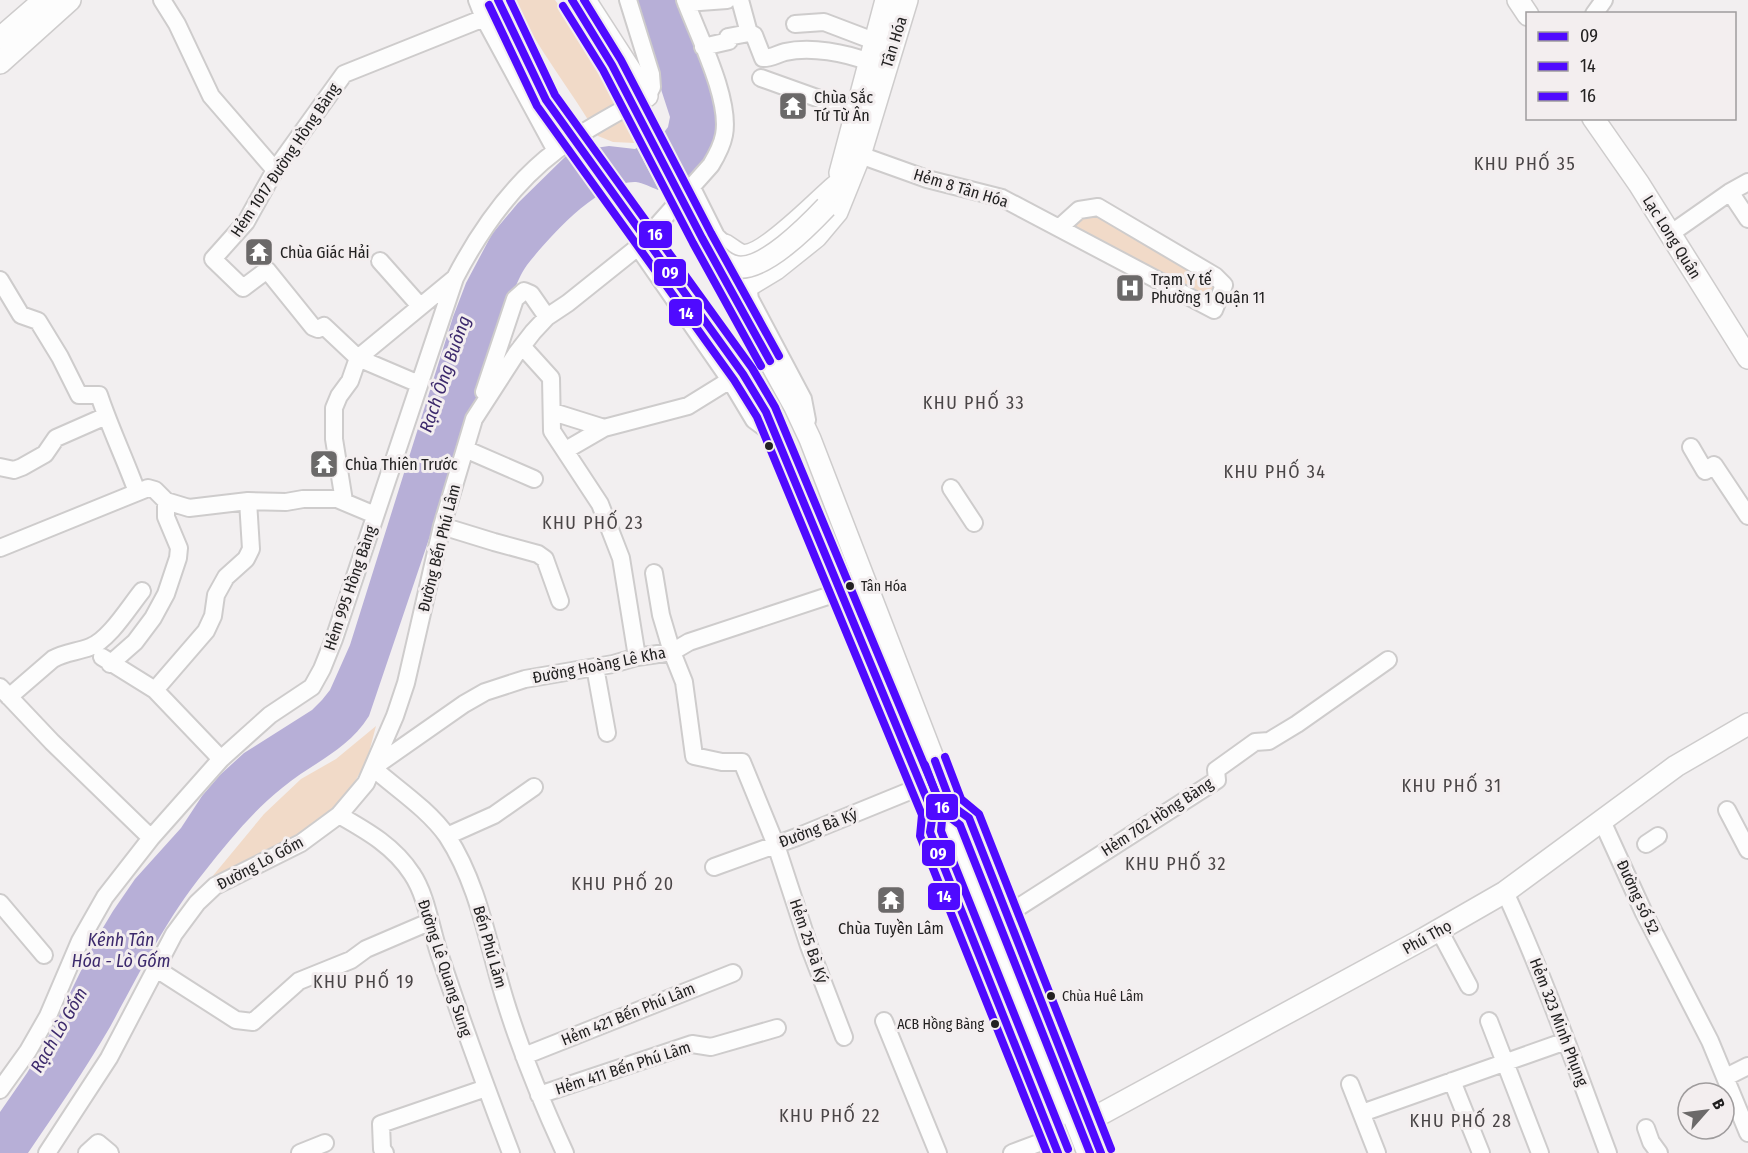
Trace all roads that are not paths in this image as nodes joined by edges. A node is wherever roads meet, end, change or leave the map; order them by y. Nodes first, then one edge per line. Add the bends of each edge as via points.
1 (44, 0) edge
2 (70, 0) edge
3 (162, 0) edge
4 (477, 0) edge
5 (498, 0) edge
6 (572, 0) edge
7 (585, 0) edge
8 (628, 0) edge
9 (727, 0) edge
10 (740, 0) edge
11 (886, 0) edge
12 (907, 0) edge
13 (1518, 0) edge
14 (685, 2) edge
15 (1526, 13) edge
16 (484, 18) junction
17 (795, 24) dead end
18 (749, 33) junction
19 (0, 38) edge
20 (874, 41) junction
21 (703, 47) junction
22 (869, 62) junction
23 (0, 63) edge
24 (762, 78) dead end
25 (647, 96) junction
26 (856, 112) junction
27 (1594, 120) edge
28 (556, 151) junction
29 (860, 155) junction
30 (275, 170) junction
31 (1748, 182) edge
32 (837, 185) junction
33 (691, 186) junction
34 (1730, 192) junction
35 (1748, 219) edge
36 (1059, 228) junction
37 (1670, 234) junction
38 (714, 240) junction
39 (638, 247) junction
40 (380, 261) dead end
41 (454, 278) junction
42 (0, 280) edge
43 (749, 292) junction
44 (420, 306) junction
45 (547, 317) junction
46 (522, 346) junction
47 (358, 358) junction
48 (1748, 358) edge
49 (730, 380) junction
50 (419, 384) junction
51 (553, 412) junction
52 (106, 416) junction
53 (474, 419) junction
54 (604, 428) junction
55 (776, 436) junction
56 (810, 439) junction
57 (1691, 447) dead end
58 (465, 449) junction
59 (566, 450) junction
60 (0, 466) edge
61 (534, 479) dead end
62 (951, 488) dead end
63 (137, 492) junction
64 (166, 501) junction
65 (248, 501) junction
66 (344, 501) junction
67 (375, 515) junction
68 (1748, 516) edge
69 (974, 523) dead end
70 (442, 526) junction
71 (0, 548) edge
72 (654, 573) dead end
73 (142, 591) dead end
74 (840, 592) junction
75 (560, 601) dead end
76 (91, 647) junction
77 (672, 652) junction
78 (637, 657) junction
79 (1388, 660) dead end
80 (110, 664) junction
81 (595, 667) junction
82 (154, 690) junction
83 (5, 692) edge
84 (1748, 724) edge
85 (607, 733) dead end
86 (221, 759) junction
87 (373, 768) junction
88 (922, 786) junction
89 (534, 787) dead end
90 (943, 810) junction
91 (1727, 810) dead end
92 (339, 815) junction
93 (1602, 821) junction
94 (447, 836) junction
95 (152, 838) junction
96 (776, 844) junction
97 (1748, 850) edge
98 (714, 867) dead end
99 (965, 867) junction
100 (1505, 892) junction
101 (0, 903) edge
102 (1008, 914) junction
103 (429, 922) junction
104 (1439, 930) junction
105 (44, 955) dead end
106 (154, 969) junction
107 (733, 973) dead end
108 (1469, 986) dead end
109 (884, 1021) dead end
110 (1489, 1021) dead end
111 (777, 1028) dead end
112 (844, 1037) dead end
113 (1566, 1041) junction
114 (524, 1056) junction
115 (1506, 1062) junction
116 (1748, 1066) edge
117 (1726, 1077) junction
118 (1452, 1081) junction
119 (1350, 1084) dead end
120 (486, 1088) junction
121 (0, 1090) edge
122 (539, 1095) junction
123 (1362, 1113) junction
124 (1088, 1121) junction
125 (1646, 1128) dead end
126 (1748, 1133) edge
127 (325, 1143) dead end
128 (1055, 1145) edge
129 (55, 1151) edge
130 (87, 1153) edge
131 (110, 1153) edge
132 (300, 1153) edge
133 (385, 1153) edge
134 (511, 1153) edge
135 (565, 1153) edge
136 (938, 1153) edge
137 (1012, 1153) edge
138 (1073, 1153) edge
139 (1088, 1153) edge
140 (1101, 1153) edge
141 (1377, 1153) edge
142 (1481, 1153) edge
143 (1540, 1153) edge
144 (1608, 1153) edge
145 (1659, 1153) edge

1 - 19 main road
2 - 23 main road
3 - 30 street via 211,96
4 - 16 street
5 - 55 main road, bridge via 546,100 743,374
6 - 38 main road, bridge
7 - 25 main road
8 - 25 street via 651,74 652,87
9 - 14 street
10 - 18 street
11 - 20 main road, Tân Hóa
12 - 29 main road, Tân Hóa
13 - 15 main road
14 - 21 street, Đường Bến Phú Lâm
16 - 28 street
16 - 30 street, Hẻm 1017 Đường Hồng Bàng via 344,74
17 - 20 street via 824,22
18 - 21 street
18 - 22 street via 754,35 762,58 815,51 847,54
20 - 22 main road, Tân Hóa
21 - 33 street, Đường Bến Phú Lâm via 725,113 725,134 711,165
22 - 26 main road, Tân Hóa
24 - 26 street
25 - 28 street, Hẻm 995 Hồng Bàng
26 - 32 main road, Tân Hóa
27 - 37 main road, Lạc Long Quân
28 - 41 street, Hẻm 995 Hồng Bàng via 492,216
29 - 36 street, Hẻm 8 Tân Hóa via 927,179 1002,198
29 - 43 main road, Tân Hóa via 837,212 816,237
30 - 47 street, Hẻm 1017 Đường Hồng Bàng via 246,222 213,259 243,288 267,270 313,327 324,326
31 - 34 street
32 - 38 main road via 767,247 741,255
32 - 38 main road, Tân Hóa, bridge via 826,207 797,235 753,267 735,267 721,260
33 - 38 street
33 - 39 street, Đường Bến Phú Lâm
34 - 35 street
34 - 37 street
36 - 36 street, Hẻm 8 Tân Hóa via 1171,286 1214,310 1224,285 1215,276 1098,207 1079,210
37 - 48 main road, Lạc Long Quân
38 - 43 street
38 - 56 main road, bridge
39 - 45 street, Đường Bến Phú Lâm
39 - 49 street
40 - 44 street
41 - 44 street, Hẻm 995 Hồng Bàng
41 - 50 street, Hẻm 995 Hồng Bàng
42 - 52 street via 21,315 38,321 79,395 99,395
43 - 56 street via 803,399
44 - 47 street, Hẻm 995 Hồng Bàng
45 - 46 street, Đường Bến Phú Lâm
45 - 53 street via 531,294 524,291 515,299
46 - 51 street via 551,378
46 - 53 street, Đường Bến Phú Lâm
47 - 50 street
47 - 66 street, Hẻm 995 Hồng Bàng via 334,408 334,439
49 - 54 street via 688,406
49 - 55 street via 754,420
50 - 67 street, Hẻm 995 Hồng Bàng
51 - 54 street
51 - 59 street via 552,431
52 - 60 street via 56,438 45,454 22,467 14,470
52 - 63 street
53 - 58 street, Đường Bến Phú Lâm
54 - 59 street
55 - 74 main road
56 - 90 main road
57 - 68 street via 1705,471 1714,465
58 - 61 street
58 - 70 street, Đường Bến Phú Lâm
59 - 78 street via 600,504 621,558
62 - 69 street
63 - 64 street via 155,490
63 - 71 street
64 - 65 street via 189,507
64 - 80 street via 166,517 179,548 166,594 135,642
65 - 66 street
65 - 82 street via 251,549 216,595 206,632
66 - 67 street
67 - 86 street, Hẻm 995 Hồng Bàng via 334,639 312,687 270,715
70 - 75 street via 538,554
70 - 87 street, Đường Bến Phú Lâm via 406,683
72 - 77 street
73 - 76 street via 106,636
74 - 77 street, Đường Hoàng Lê Kha via 689,642
74 - 88 main road
76 - 80 street
76 - 83 street via 61,654
77 - 78 street, Đường Hoàng Lê Kha
77 - 96 street, Hẻm 25 Bà Ký via 684,682 694,756 742,762
78 - 81 street, Đường Hoàng Lê Kha
79 - 102 street, Hẻm 702 Hồng Bàng via 1297,724 1269,741 1255,742 1216,770 1217,780
80 - 82 street
81 - 85 street
81 - 87 street, Đường Hoàng Lê Kha via 525,679 485,692
82 - 86 street
83 - 95 street
84 - 93 main road, Phú Thọ via 1691,755
86 - 95 street, Hẻm 995 Hồng Bàng
87 - 92 street, Đường Lò Gốm via 366,783
87 - 94 street, Bến Phú Lâm
88 - 90 main road
88 - 96 street, Đường Bà Ký
89 - 94 street via 494,815
90 - 99 main road
90 - 102 main road via 969,818
90 - 128 main road via 930,832
91 - 97 street
92 - 103 street, Đường Lê Quang Sung via 391,849 420,889
92 - 106 street, Đường Lò Gốm via 301,843 215,886 187,915
93 - 100 main road, Phú Thọ
93 - 117 street, Đường số 52
94 - 114 street, Bến Phú Lâm via 471,884
95 - 121 street, Hẻm 995 Hồng Bàng via 105,897 80,941 48,1016
96 - 98 street, Đường Bà Ký
96 - 112 street, Hẻm 25 Bà Ký
99 - 138 main road
99 - 139 main road
100 - 104 main road, Phú Thọ
100 - 113 street, Hẻm 323 Minh Phụng
101 - 105 street
102 - 124 main road
103 - 106 street via 298,981 253,1022 236,1020
103 - 120 street, Đường Lê Quang Sung
104 - 108 street
104 - 124 main road, Phú Thọ
106 - 129 street, Đường Lò Gốm
107 - 114 street, Hẻm 421 Bến Phú Lâm
109 - 136 street
110 - 115 street
111 - 122 street, Hẻm 411 Bến Phú Lâm via 711,1047 692,1044
113 - 115 street
113 - 144 street, Hẻm 323 Minh Phụng
114 - 122 street, Bến Phú Lâm
115 - 118 street
115 - 143 street
116 - 117 street
117 - 126 street, Đường số 52
118 - 123 street
118 - 142 street
119 - 123 street
120 - 133 street via 381,1124
120 - 134 street, Đường Lê Quang Sung
122 - 135 street, Bến Phú Lâm
123 - 141 street
124 - 140 main road
125 - 145 street
127 - 132 street
128 - 137 street
130 - 131 street via 98,1143

